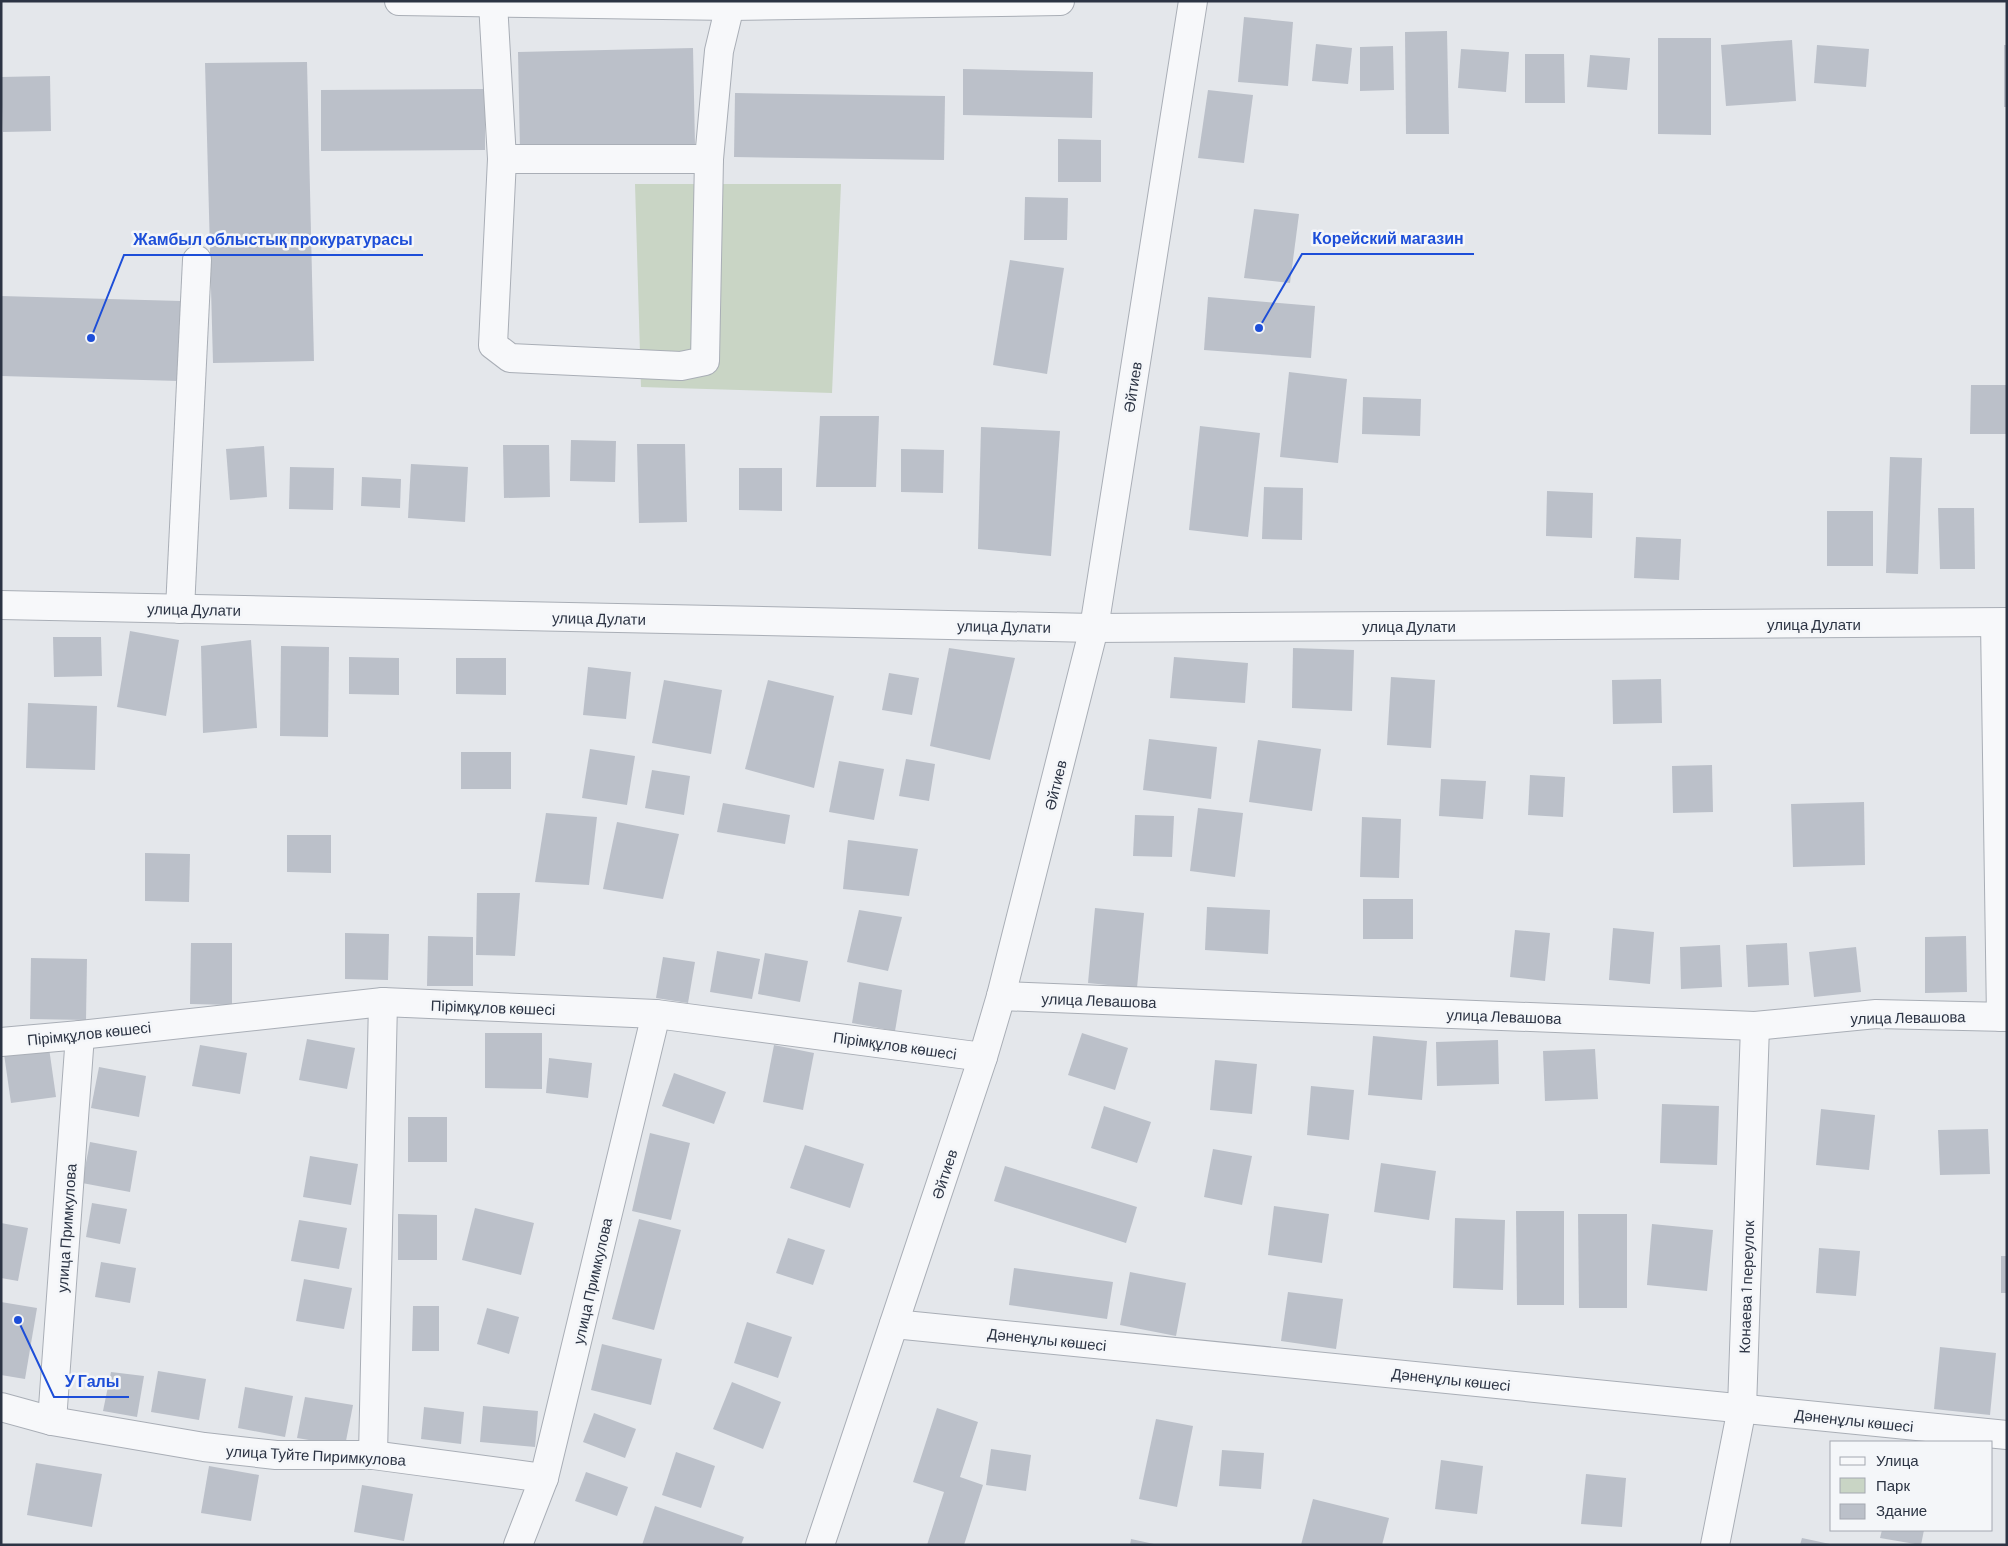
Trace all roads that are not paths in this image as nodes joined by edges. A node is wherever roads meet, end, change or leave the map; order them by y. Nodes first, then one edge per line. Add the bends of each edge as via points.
1 (399, 1) edge
2 (1060, 1) edge
3 (1194, 1) edge
4 (493, 3) junction
5 (731, 4) edge
6 (502, 159) junction
7 (709, 159) junction
8 (197, 260) dead end
9 (1, 605) edge
10 (180, 609) junction
11 (2001, 623) edge
12 (1094, 628) junction
13 (1001, 996) junction
14 (383, 1002) junction
15 (656, 1014) junction
16 (2004, 1017) edge
17 (1755, 1026) junction
18 (80, 1035) junction
19 (1, 1042) edge
20 (983, 1057) junction
21 (894, 1324) junction
22 (1, 1407) edge
23 (1742, 1408) junction
24 (52, 1421) junction
25 (2007, 1435) edge
26 (373, 1455) junction
27 (544, 1478) junction
28 (518, 1545) edge
29 (820, 1545) edge
30 (1715, 1545) edge

1 - 4 street
2 - 5 street
3 - 12 street, Әйтиев
4 - 5 street
4 - 6 street
5 - 7 street via 720,51
6 - 7 street
6 - 7 street via 493,345 510,358 680,366 705,361
8 - 10 street
9 - 10 street, улица Дулати
10 - 12 street, улица Дулати
11 - 12 street, улица Дулати
11 - 16 street
12 - 13 street, Әйтиев
13 - 17 street, улица Левашова
13 - 20 street, Әйтиев
14 - 15 street, Пірімқұлов көшесі
14 - 18 street, Пірімқұлов көшесі
14 - 26 street
15 - 20 street, Пірімқұлов көшесі
15 - 27 street, улица Примкулова
16 - 17 street, улица Левашова via 1876,1014
17 - 23 street, Конаева 1 переулок
18 - 19 street, Пірімқұлов көшесі
18 - 24 street, улица Примкулова
20 - 21 street, Әйтиев
21 - 23 street, Дәненұлы көшесі
21 - 29 street, Әйтиев
22 - 24 street, улица Туйте Пиримкулова
23 - 25 street, Дәненұлы көшесі
23 - 30 street, Конаева 1 переулок
24 - 26 street, улица Туйте Пиримкулова via 204,1447 276,1455
26 - 27 street, улица Туйте Пиримкулова
27 - 28 street, улица Примкулова

